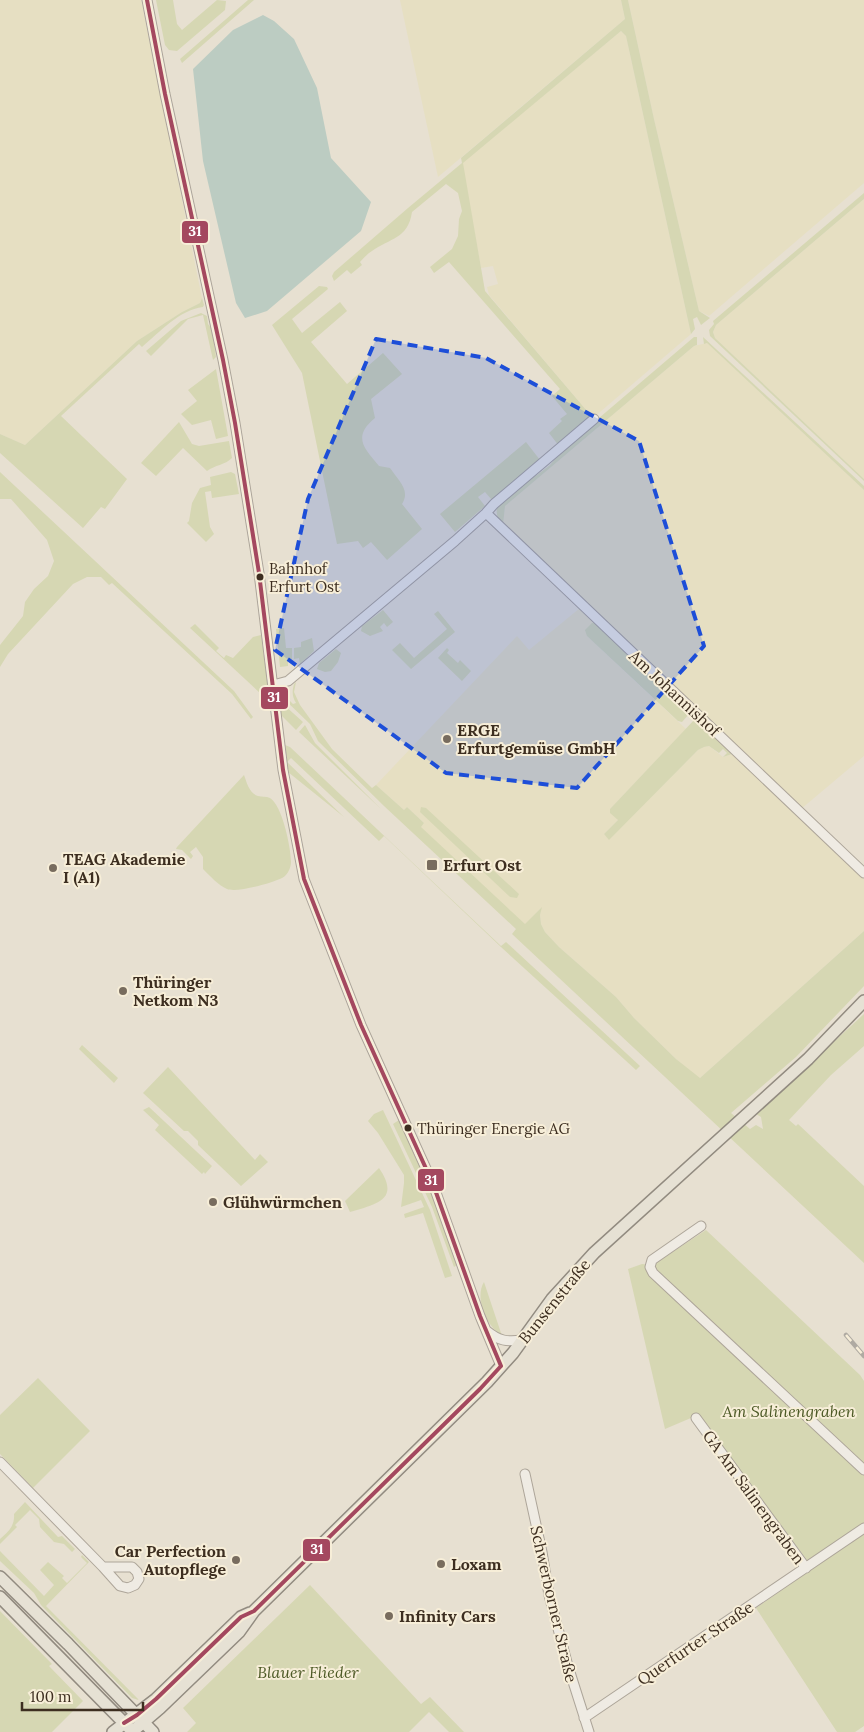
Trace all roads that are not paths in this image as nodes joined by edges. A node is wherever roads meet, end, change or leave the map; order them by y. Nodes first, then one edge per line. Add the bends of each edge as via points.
1 (148, 0) edge
2 (594, 420) dead end
3 (486, 513) junction
4 (273, 685) junction
5 (864, 873) edge
6 (864, 1001) edge
7 (701, 1226) dead end
8 (486, 1331) junction
9 (522, 1340) junction
10 (501, 1366) junction
11 (696, 1418) dead end
12 (0, 1462) edge
13 (864, 1470) edge
14 (524, 1474) dead end
15 (864, 1528) edge
16 (103, 1567) dead end
17 (806, 1568) junction
18 (0, 1576) edge
19 (0, 1597) edge
20 (584, 1718) junction
21 (140, 1719) junction
22 (124, 1722) junction
23 (113, 1732) edge
24 (133, 1732) edge
25 (153, 1732) edge
26 (589, 1732) edge

1 - 4 street via 235,423
2 - 3 street
3 - 4 street via 288,680
3 - 5 street, Am Johannishof
4 - 8 street via 283,770 304,879 360,1025 433,1184
6 - 9 main road, Bunsenstraße via 808,1059 604,1243 561,1287
7 - 13 street via 652,1260 650,1267 653,1273
8 - 9 street via 505,1342
8 - 10 street
9 - 10 main road, Bunsenstraße
10 - 21 main road, Bunsenstraße via 254,1611 239,1632
11 - 17 street, GA Am Salinengraben
12 - 16 street
14 - 20 street, Schwerborner Straße via 549,1595
15 - 17 street, GA Am Salinengraben
17 - 20 street, Querfurter Straße
18 - 21 main road
19 - 22 main road
20 - 26 street, Schwerborner Straße
21 - 22 main road
21 - 24 main road
21 - 25 main road
22 - 23 main road
22 - 24 main road

